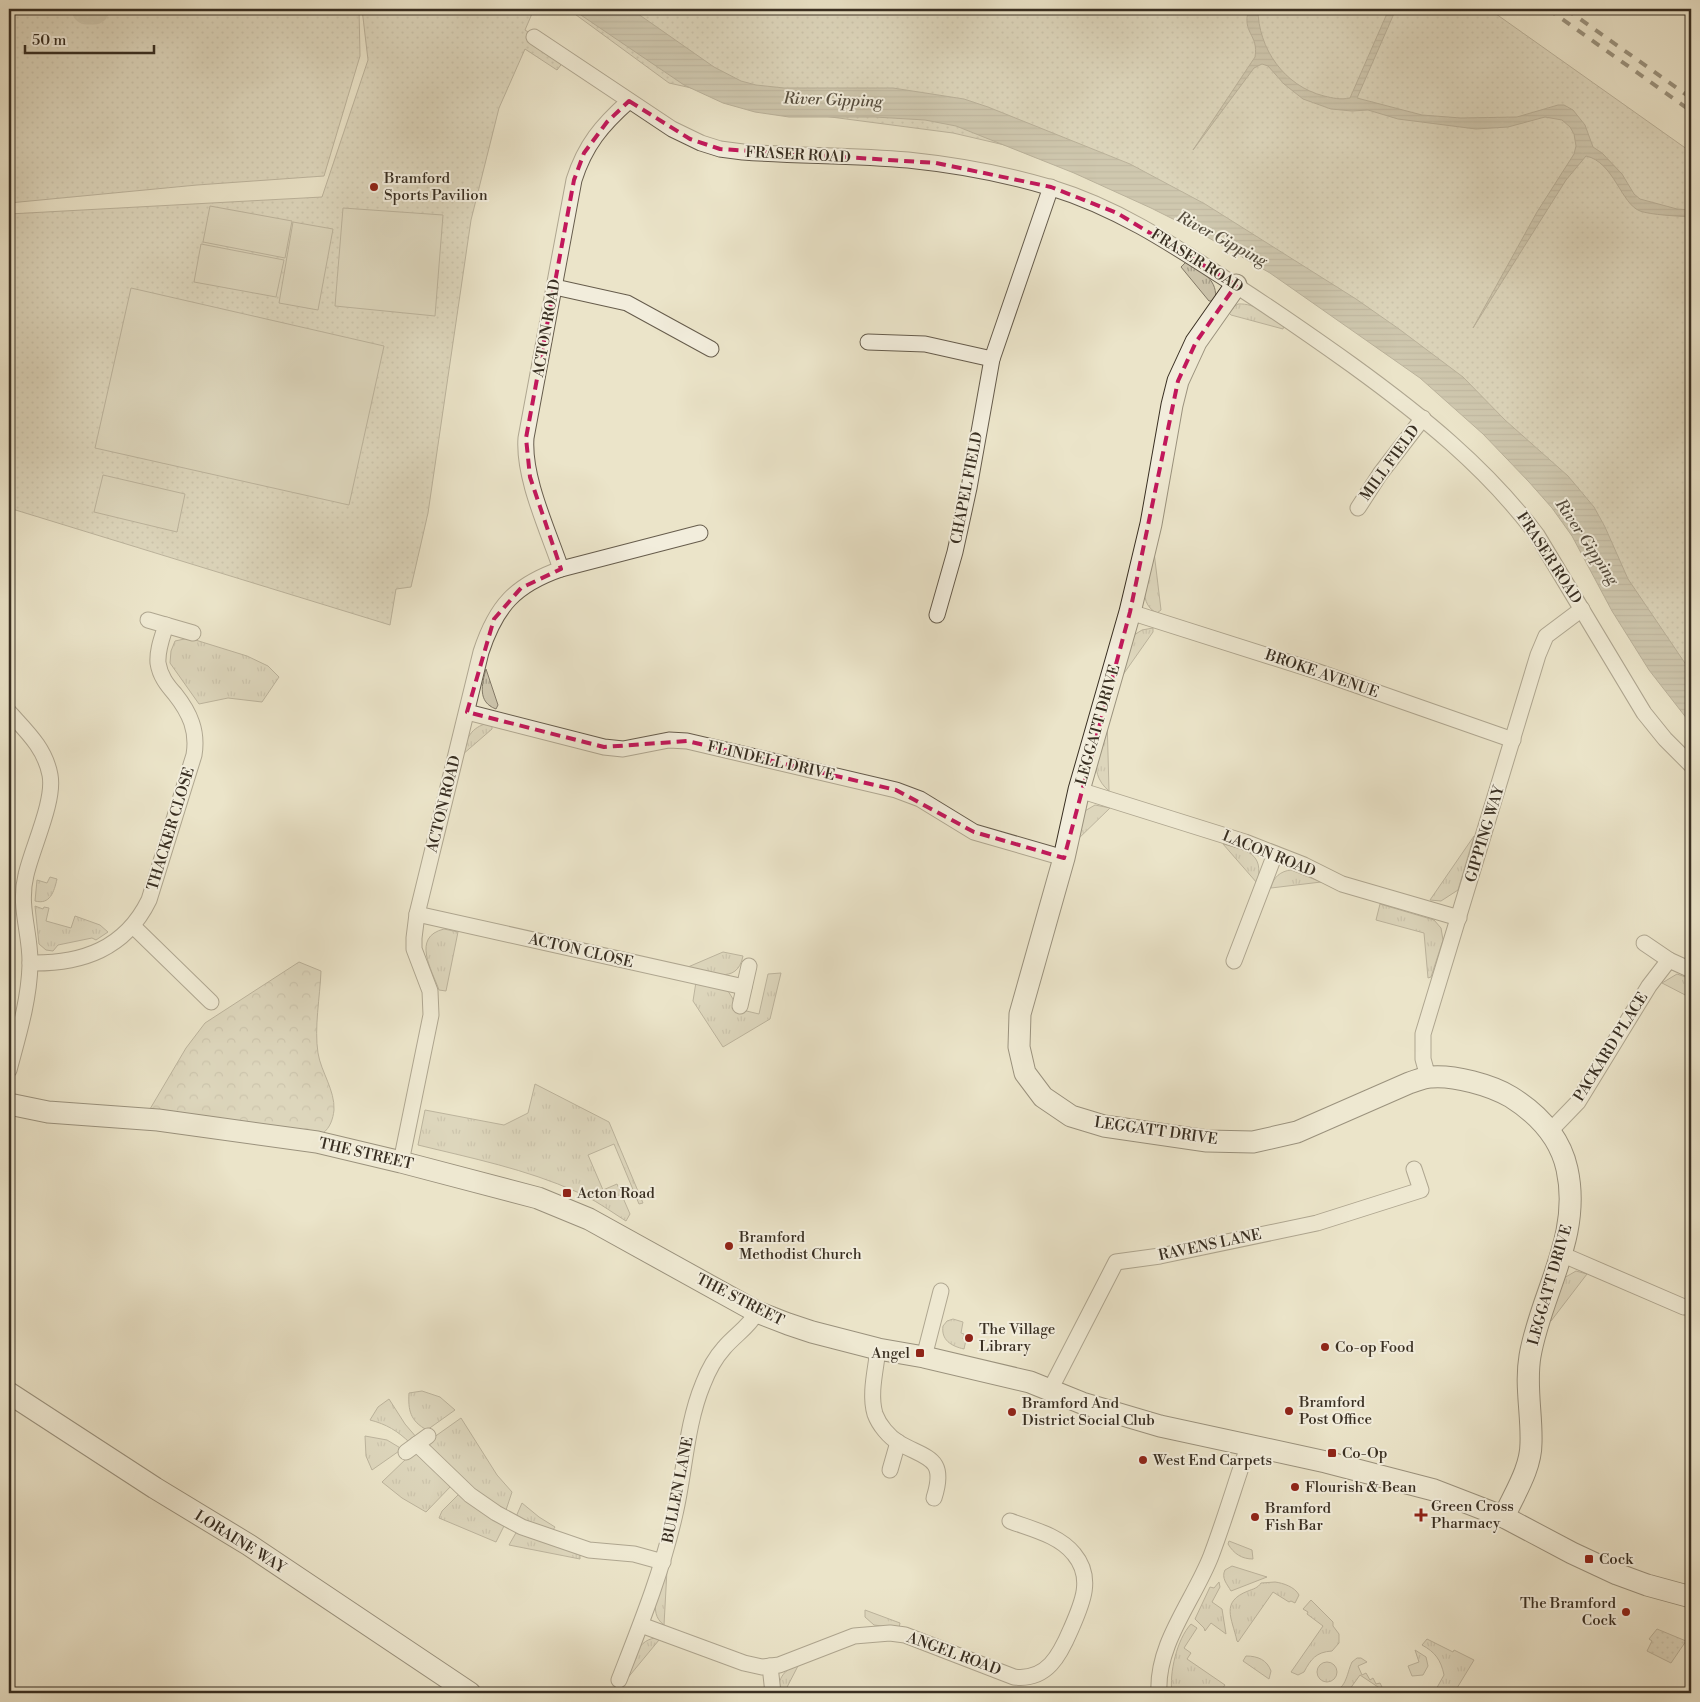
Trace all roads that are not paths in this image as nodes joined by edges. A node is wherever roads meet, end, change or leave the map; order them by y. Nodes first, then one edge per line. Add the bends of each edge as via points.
1 (534, 37) dead end
2 (629, 101) junction
3 (1051, 188) junction
4 (1236, 285) junction
5 (555, 287) junction
6 (868, 342) dead end
7 (711, 349) dead end
8 (992, 359) junction
9 (1422, 418) junction
10 (1358, 508) dead end
11 (700, 534) dead end
12 (561, 569) junction
13 (1582, 608) junction
14 (1130, 612) junction
15 (937, 615) dead end
16 (148, 620) dead end
17 (166, 625) junction
18 (193, 633) dead end
19 (9, 712) edge
20 (467, 712) junction
21 (1513, 740) junction
22 (1691, 765) edge
23 (1079, 790) junction
24 (1275, 854) junction
25 (1064, 858) junction
26 (15, 902) edge
27 (417, 914) junction
28 (1459, 918) junction
29 (133, 926) junction
30 (1644, 943) dead end
31 (1669, 960) junction
32 (1234, 961) dead end
33 (30, 963) junction
34 (749, 966) dead end
35 (1691, 970) edge
36 (744, 987) junction
37 (211, 1002) dead end
38 (740, 1006) dead end
39 (9, 1070) edge
40 (1428, 1077) junction
41 (9, 1104) edge
42 (1550, 1131) junction
43 (401, 1162) junction
44 (1414, 1169) dead end
45 (1561, 1254) junction
46 (941, 1291) dead end
47 (1684, 1307) dead end
48 (757, 1312) junction
49 (878, 1349) junction
50 (924, 1357) junction
51 (1050, 1390) junction
52 (9, 1392) edge
53 (898, 1442) junction
54 (417, 1444) dead end
55 (1249, 1444) junction
56 (890, 1470) dead end
57 (934, 1498) dead end
58 (1504, 1517) junction
59 (1010, 1521) dead end
60 (662, 1562) junction
61 (1691, 1597) edge
62 (641, 1625) junction
63 (770, 1666) junction
64 (619, 1680) dead end
65 (470, 1693) edge
66 (773, 1693) edge
67 (1159, 1693) edge

1 - 2 street, FRASER ROAD
2 - 3 street, FRASER ROAD via 690,139 720,149 936,163
2 - 5 street, ACTON ROAD via 591,140 578,167
3 - 4 street, FRASER ROAD via 1117,213
3 - 8 street, CHAPEL FIELD
4 - 9 street, FRASER ROAD
4 - 14 main road, LEGGATT DRIVE via 1196,342 1178,382 1151,524
5 - 7 street via 627,303
5 - 12 street, ACTON ROAD via 525,452 530,478
6 - 8 street via 925,344
8 - 15 street, CHAPEL FIELD via 969,488
9 - 10 street, MILL FIELD
9 - 13 street, FRASER ROAD via 1489,478 1521,513
11 - 12 street, ACTON ROAD
12 - 20 street, ACTON ROAD via 521,588 494,619 481,652
13 - 21 street, GIPPING WAY via 1546,636
13 - 22 street, FRASER ROAD via 1644,713
14 - 21 street, BROKE AVENUE via 1316,671
14 - 23 main road, LEGGATT DRIVE
16 - 17 street
17 - 18 street
17 - 29 street, THACKER CLOSE via 159,648 159,667 190,717 196,745 149,900
19 - 26 street via 43,752 51,782 43,820
20 - 25 street, FLINDELL DRIVE via 604,747 623,749 669,740 686,741 896,790 920,799 983,836
20 - 27 street, ACTON ROAD
21 - 28 street, GIPPING WAY
23 - 24 street, LACON ROAD
23 - 25 main road, LEGGATT DRIVE
24 - 28 street, LACON ROAD via 1342,884
24 - 32 street
25 - 40 main road, LEGGATT DRIVE via 1020,1014 1018,1047 1025,1073 1043,1097 1071,1116 1104,1126 1207,1141 1253,1142 1297,1132
26 - 33 street
27 - 36 street, ACTON CLOSE
27 - 43 street, ACTON ROAD via 414,949 432,1003
28 - 40 street, GIPPING WAY via 1423,1034 1423,1059
29 - 33 street, THACKER CLOSE via 91,955 66,962
29 - 37 street
30 - 31 street
31 - 35 street
31 - 42 street, PACKARD PLACE via 1649,986 1578,1102
33 - 39 street via 28,989
34 - 36 street
36 - 38 street
40 - 42 main road, LEGGATT DRIVE via 1464,1081 1506,1094 1534,1114
41 - 43 main road, THE STREET via 48,1112 158,1120 273,1135
42 - 45 main road, LEGGATT DRIVE via 1561,1148 1572,1196 1568,1232
43 - 48 main road, THE STREET via 511,1190 589,1219
44 - 51 street, RAVENS LANE via 1421,1190 1317,1224 1116,1262
45 - 47 street
45 - 58 main road, LEGGATT DRIVE via 1529,1359 1529,1460
46 - 50 street
48 - 49 main road, THE STREET via 812,1332
48 - 60 street, BULLEN LANE via 749,1325 723,1348 703,1383
49 - 50 main road, THE STREET
49 - 53 street via 873,1405 886,1432
50 - 51 main road, THE STREET via 1030,1382
51 - 55 main road, THE STREET via 1160,1426
52 - 65 main road, LORAINE WAY via 249,1545
53 - 56 street
53 - 57 street via 923,1453 934,1462 938,1480
54 - 60 street via 470,1495 522,1527 589,1550 634,1554
55 - 58 main road, THE STREET via 1434,1490
55 - 67 street via 1211,1557 1166,1650 1160,1671
58 - 61 main road, THE STREET via 1617,1574 1647,1586
59 - 63 street, ANGEL ROAD via 1062,1542 1076,1555 1084,1573 1082,1605 1061,1652 1039,1673 1014,1677 913,1637 890,1634 854,1636
60 - 62 street, BULLEN LANE
62 - 63 street, ANGEL ROAD via 744,1663
62 - 64 street, BULLEN LANE
63 - 66 street

